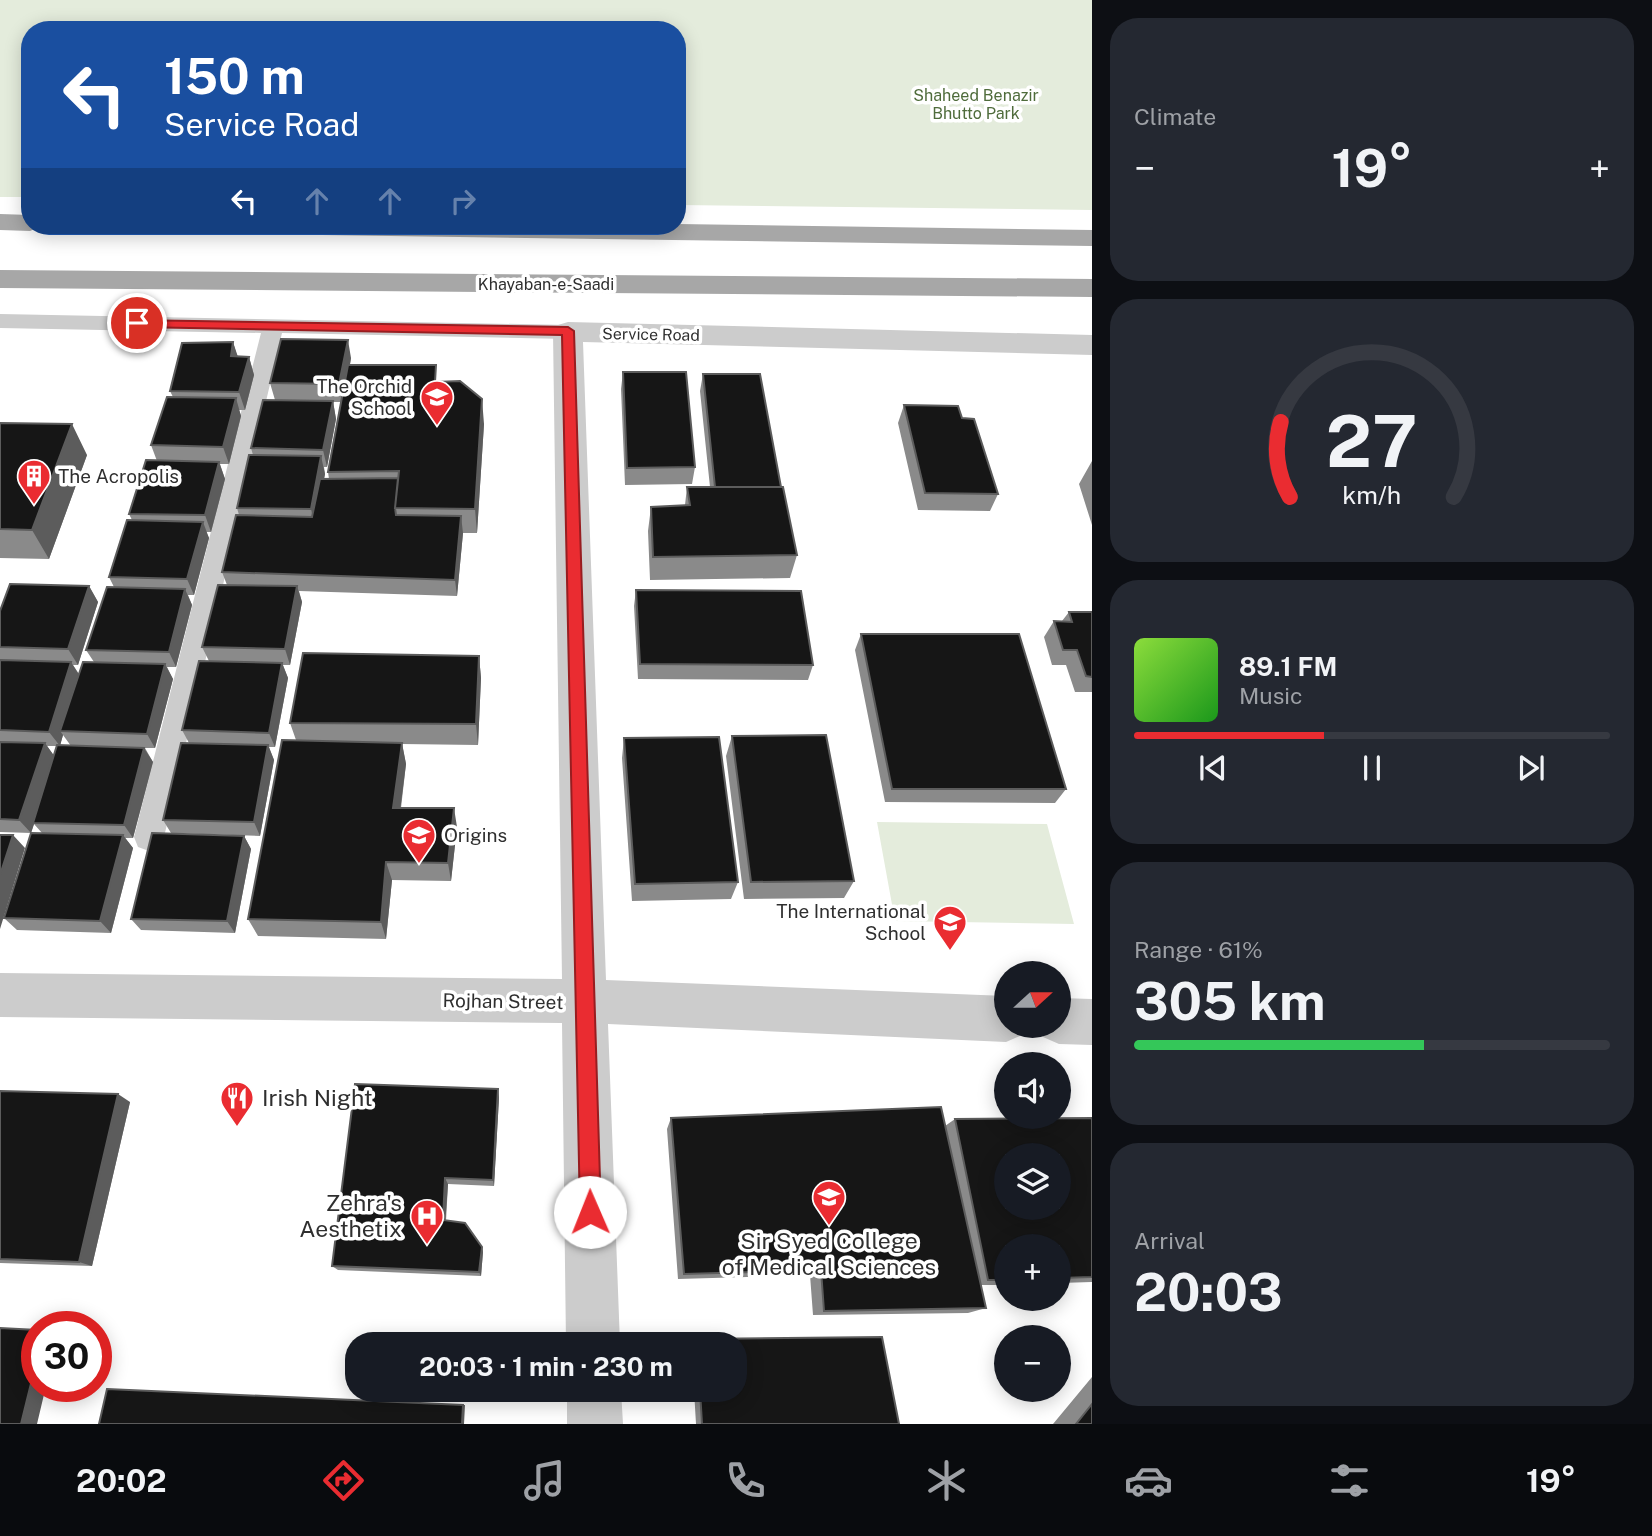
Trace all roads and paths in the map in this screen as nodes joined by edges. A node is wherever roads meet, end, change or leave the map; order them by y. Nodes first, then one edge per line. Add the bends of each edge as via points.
1 (0, 222) edge
2 (21, 223) edge
3 (686, 232) edge
4 (1092, 238) edge
5 (0, 279) edge
6 (1092, 288) edge
7 (0, 321) edge
8 (273, 326) junction
9 (568, 331) junction
10 (1092, 345) edge
11 (149, 837) edge
12 (0, 995) edge
13 (586, 1002) junction
14 (994, 1019) edge
15 (1071, 1021) edge
16 (1092, 1022) edge
17 (593, 1332) edge
18 (594, 1402) edge
19 (595, 1424) edge

1 - 2 main road
3 - 4 main road
5 - 6 main road, Khayaban-e-Saadi
7 - 8 lane, Service Road
8 - 9 lane, Service Road
8 - 11 lane
9 - 10 street, Service Road
9 - 13 street
12 - 13 street, Rojhan Street
13 - 14 street, Rojhan Street
13 - 17 street
15 - 16 street
18 - 19 street

